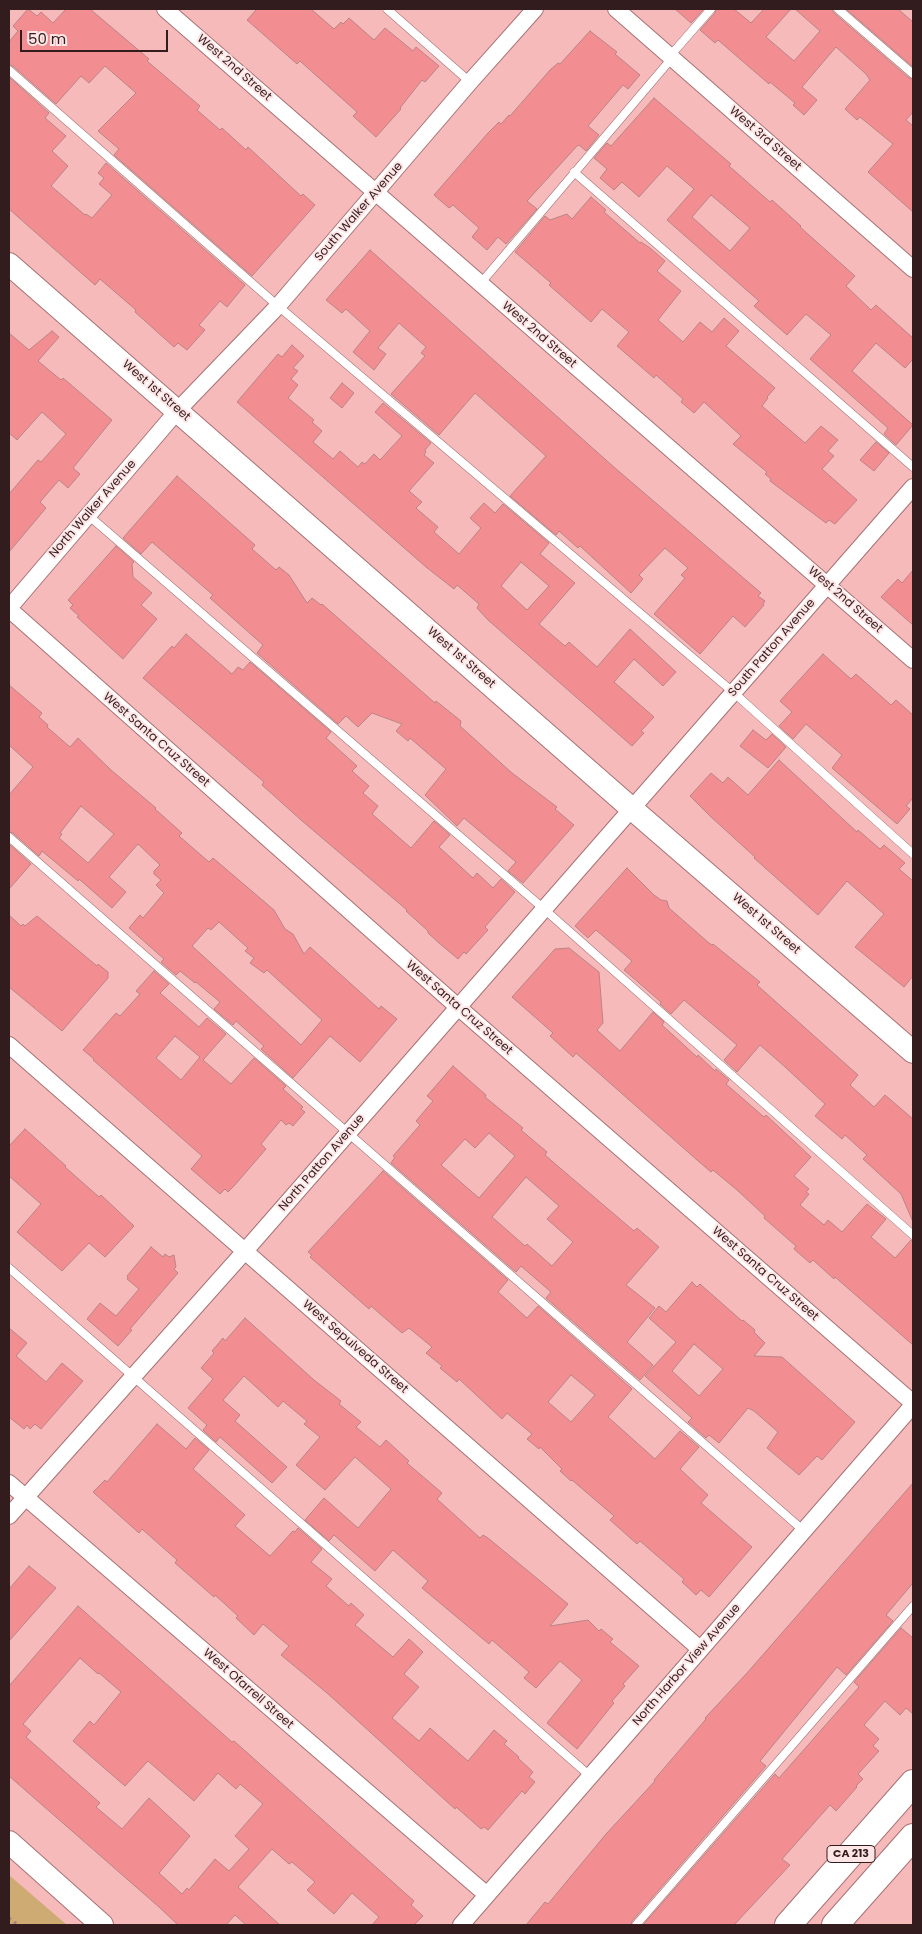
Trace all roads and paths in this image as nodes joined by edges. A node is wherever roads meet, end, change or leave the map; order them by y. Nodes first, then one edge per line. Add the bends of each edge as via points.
1 (165, 9) edge
2 (387, 9) edge
3 (535, 9) edge
4 (616, 9) edge
5 (711, 9) edge
6 (838, 9) edge
7 (671, 57) junction
8 (9, 70) edge
9 (913, 74) edge
10 (470, 82) junction
11 (574, 172) junction
12 (376, 192) junction
13 (9, 264) edge
14 (913, 269) edge
15 (480, 284) junction
16 (278, 306) junction
17 (178, 410) junction
18 (913, 467) edge
19 (913, 487) edge
20 (88, 515) junction
21 (827, 585) junction
22 (9, 608) edge
23 (913, 660) edge
24 (733, 692) junction
25 (631, 808) junction
26 (9, 837) edge
27 (913, 854) edge
28 (544, 909) junction
29 (458, 1007) junction
30 (9, 1046) edge
31 (913, 1052) edge
32 (347, 1134) junction
33 (913, 1235) edge
34 (245, 1251) junction
35 (9, 1268) edge
36 (132, 1376) junction
37 (913, 1404) edge
38 (9, 1484) edge
39 (24, 1497) junction
40 (9, 1516) edge
41 (804, 1531) junction
42 (913, 1608) edge
43 (700, 1649) junction
44 (590, 1776) junction
45 (913, 1782) edge
46 (913, 1837) edge
47 (9, 1842) edge
48 (487, 1895) junction
49 (9, 1918) edge
50 (18, 1925) edge
51 (102, 1925) edge
52 (461, 1925) edge
53 (636, 1925) edge
54 (788, 1925) edge
55 (835, 1925) edge

1 - 12 street, West 2nd Street
2 - 10 lane
3 - 10 street, South Walker Avenue
4 - 7 street, West 3rd Street
5 - 7 lane
6 - 9 lane
7 - 11 lane
7 - 14 street, West 3rd Street
8 - 16 lane
10 - 12 street, South Walker Avenue
11 - 15 lane
11 - 18 lane
12 - 15 street, West 2nd Street
12 - 16 street, South Walker Avenue
13 - 17 street, West 1st Street
15 - 21 street, West 2nd Street
16 - 17 street, South Walker Avenue
16 - 24 lane
17 - 20 street, North Walker Avenue
17 - 25 street, West 1st Street
19 - 21 street, South Patton Avenue
20 - 22 street, North Walker Avenue
20 - 28 lane
21 - 23 street, West 2nd Street
21 - 24 street, South Patton Avenue
22 - 29 street, West Santa Cruz Street
24 - 25 street, South Patton Avenue
24 - 27 lane
25 - 28 street, North Patton Avenue
25 - 31 street, West 1st Street
26 - 32 lane
28 - 29 street, North Patton Avenue
28 - 33 lane
29 - 32 street, North Patton Avenue
29 - 37 street, West Santa Cruz Street
30 - 34 street, West Sepulveda Street
32 - 34 street, North Patton Avenue
32 - 41 lane
34 - 36 street, North Patton Avenue
34 - 43 street, West Sepulveda Street
35 - 36 lane
36 - 39 street, North Patton Avenue
36 - 44 lane
37 - 41 street, North Harbor View Avenue
38 - 39 street, West Ofarrell Street
39 - 40 street, North Patton Avenue
39 - 48 street, West Ofarrell Street
41 - 43 street, North Harbor View Avenue
42 - 53 lane
43 - 44 street, North Harbor View Avenue
44 - 48 street, North Harbor View Avenue
45 - 54 main road, CA 213
46 - 55 main road, CA 213
47 - 51 street
48 - 52 street, North Harbor View Avenue
49 - 50 path

